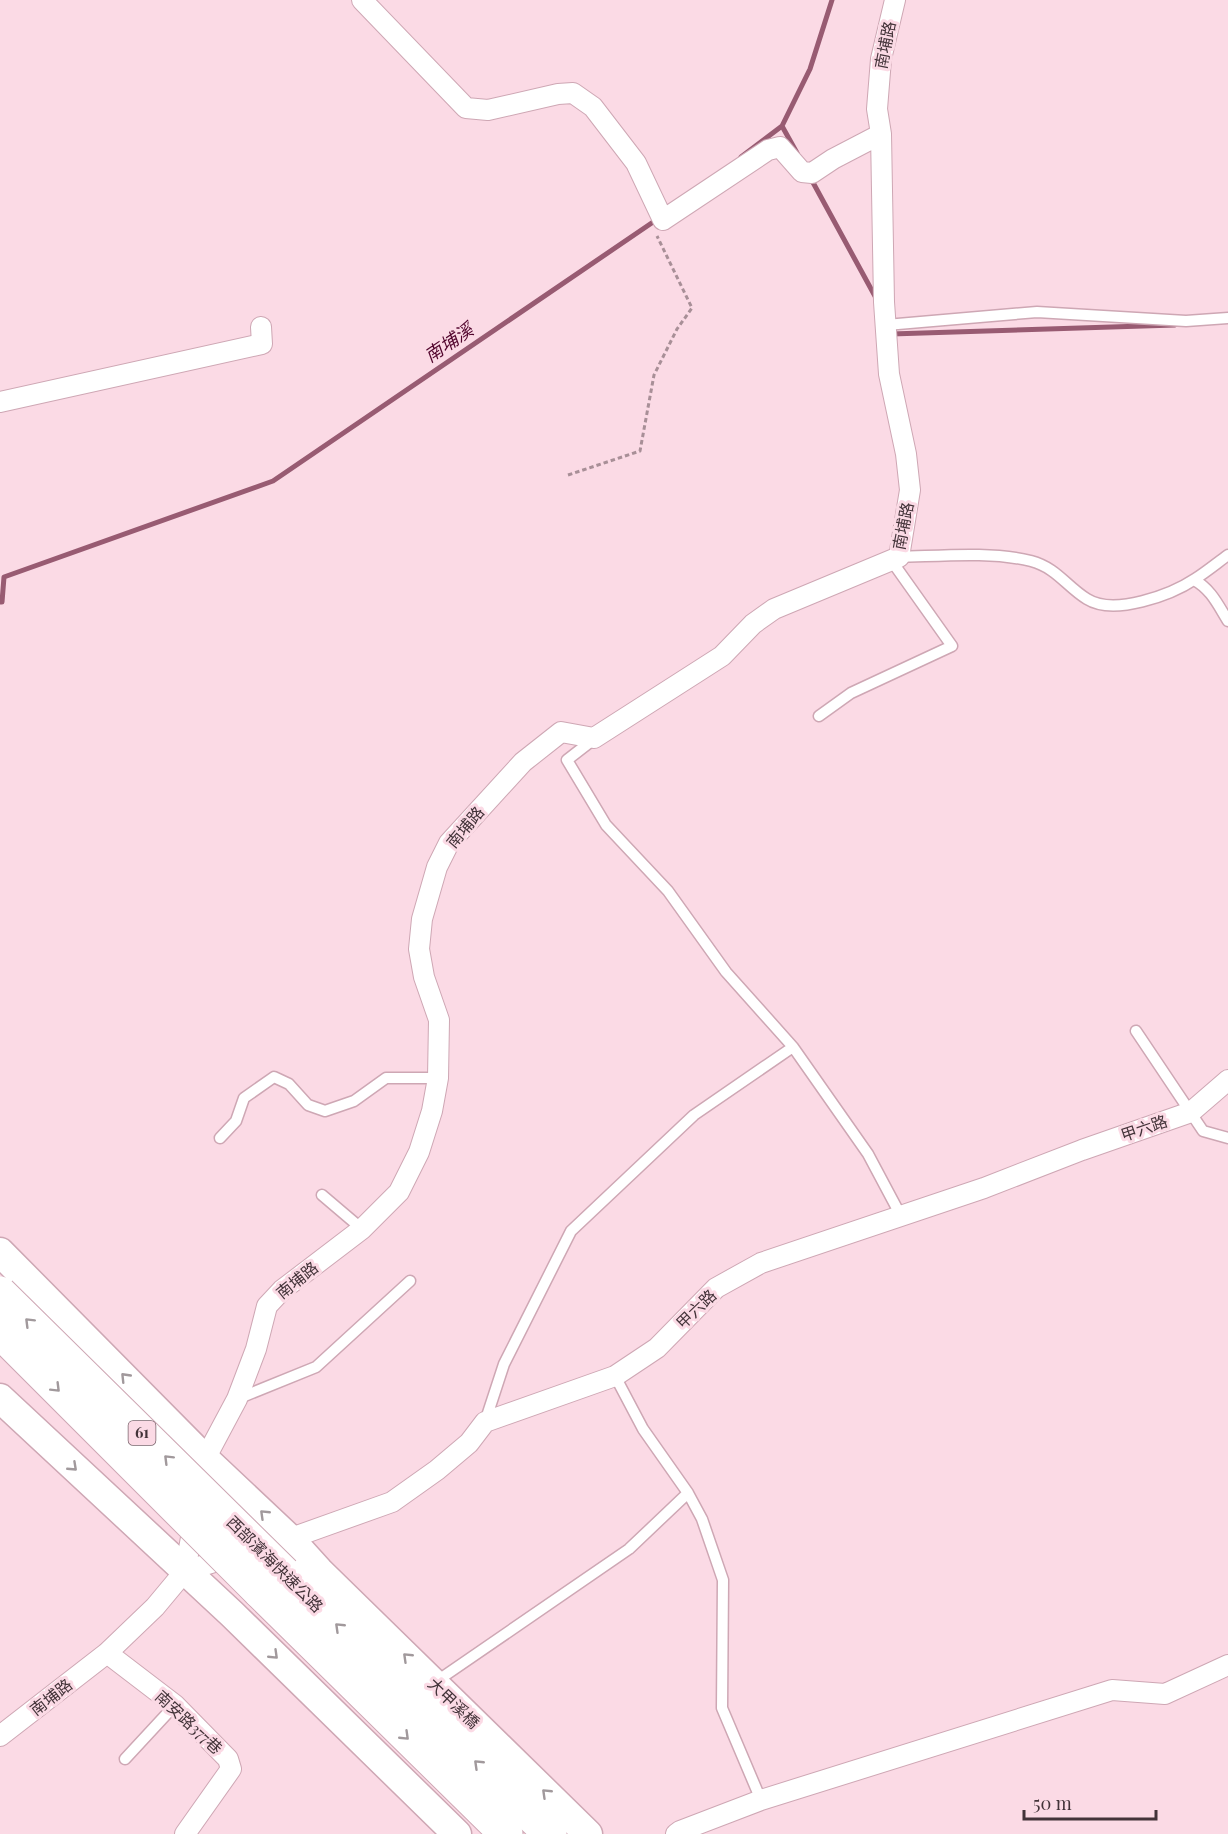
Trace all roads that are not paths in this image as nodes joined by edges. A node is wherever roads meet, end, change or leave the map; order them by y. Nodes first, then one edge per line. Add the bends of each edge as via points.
1 (362, 0) edge
2 (895, 0) edge
3 (881, 134) junction
4 (1228, 318) edge
5 (886, 325) junction
6 (261, 327) dead end
7 (0, 402) edge
8 (1228, 555) edge
9 (895, 558) junction
10 (1194, 580) junction
11 (1228, 621) edge
12 (819, 716) dead end
13 (594, 738) junction
14 (1136, 1031) dead end
15 (793, 1047) junction
16 (438, 1078) junction
17 (1228, 1080) edge
18 (1191, 1112) junction
19 (220, 1138) dead end
20 (1228, 1138) edge
21 (322, 1194) dead end
22 (902, 1216) junction
23 (362, 1230) junction
24 (0, 1252) edge
25 (410, 1281) dead end
26 (0, 1293) edge
27 (0, 1332) edge
28 (615, 1377) junction
29 (0, 1398) edge
30 (237, 1399) junction
31 (485, 1422) junction
32 (205, 1459) junction
33 (688, 1493) junction
34 (290, 1539) junction
35 (185, 1571) junction
36 (107, 1653) junction
37 (1228, 1665) edge
38 (434, 1683) junction
39 (175, 1705) junction
40 (0, 1736) edge
41 (125, 1759) dead end
42 (760, 1800) junction
43 (185, 1834) edge
44 (457, 1834) edge
45 (506, 1834) edge
46 (550, 1834) edge
47 (588, 1834) edge
48 (676, 1834) edge

1 - 3 street via 466,108 488,110 573,93 593,107 636,163 663,220 768,150 780,147 802,172 812,173
2 - 3 street, 南埔路 via 881,59 877,109
3 - 5 street, 南埔路
4 - 5 lane via 1185,321 1037,312
5 - 9 street, 南埔路 via 889,374 910,490
6 - 7 street via 262,344
8 - 10 lane
9 - 10 lane via 980,555 1031,561 1059,574 1091,602 1106,605 1160,596
9 - 12 lane via 952,646 850,693
9 - 13 street, 南埔路 via 774,609 722,656
10 - 11 lane via 1204,585
13 - 15 lane via 567,759 606,825 668,891 726,972
13 - 16 street, 南埔路 via 561,732 523,762 448,843 436,867 418,949 439,1020
14 - 18 lane
15 - 22 lane via 868,1154
15 - 31 lane via 694,1115 571,1231 504,1364
16 - 19 lane via 386,1078 354,1101 325,1111 308,1105 289,1084 274,1077 244,1098 236,1121
16 - 23 street, 南埔路 via 419,1152 399,1192
17 - 18 street, 甲六路
18 - 20 lane via 1203,1131
18 - 22 street, 甲六路
21 - 23 lane
22 - 28 street, 甲六路 via 761,1263 716,1288 657,1348
23 - 30 street, 南埔路 via 282,1290 267,1306
32 -> 24 street, 大甲溪橋
25 - 30 lane via 316,1367
46 -> 26 highway, 西部濱海快速公路 / 61, bridge
27 -> 45 highway, 西部濱海快速公路 / 61, bridge
28 - 31 street, 甲六路
28 - 33 lane via 643,1429
29 -> 35 street
30 - 32 street, 南埔路
31 - 34 street via 469,1443 392,1502
34 -> 32 street, 大甲溪橋
32 - 35 street, 南埔路
33 - 38 lane via 628,1549
33 - 42 lane via 702,1519 723,1580 722,1708
34 - 35 street
38 -> 34 street, 大甲溪橋
35 - 36 street, 南埔路 via 155,1607
35 -> 44 street
36 - 39 street, 南安路377巷
36 - 40 street, 南埔路
37 - 42 street via 1165,1694 1112,1690
47 -> 38 street, 大甲溪橋
39 - 41 lane
39 - 43 street, 南安路377巷 via 228,1759 231,1769
42 - 48 street

